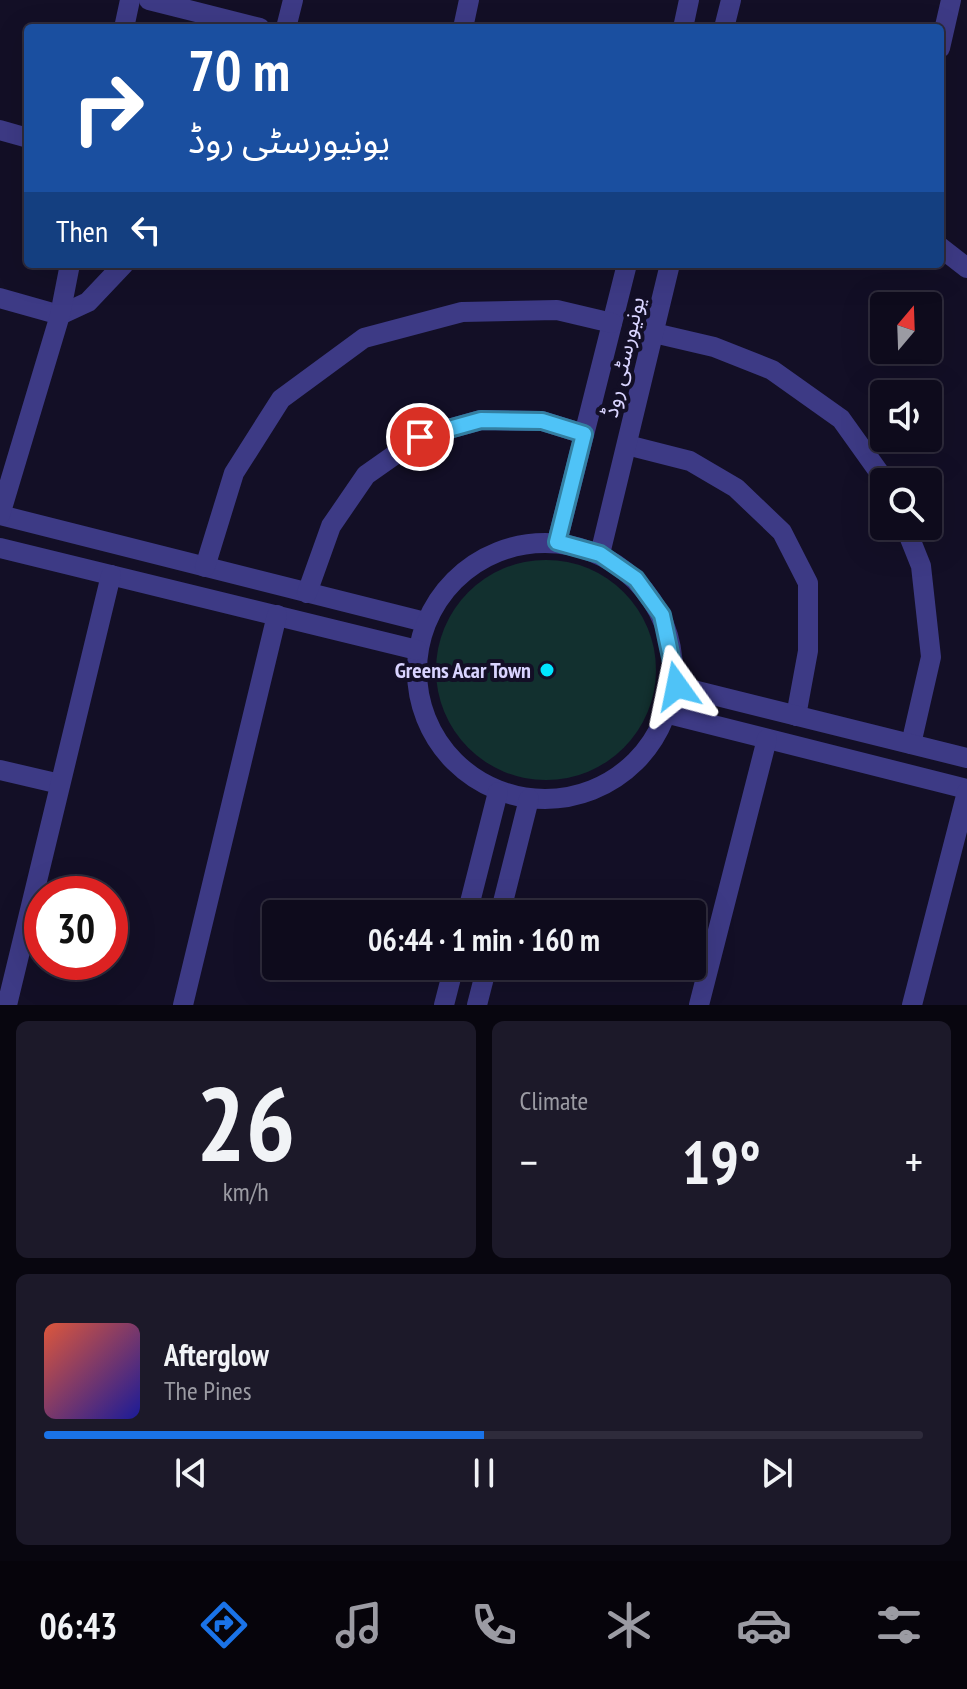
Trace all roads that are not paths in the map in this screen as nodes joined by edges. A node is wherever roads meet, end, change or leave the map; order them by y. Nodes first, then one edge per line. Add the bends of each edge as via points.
1 (130, 0) edge
2 (149, 0) edge
3 (293, 0) edge
4 (469, 0) edge
5 (689, 0) edge
6 (731, 0) edge
7 (951, 0) edge
8 (125, 24) edge
9 (244, 24) edge
10 (287, 24) edge
11 (464, 24) edge
12 (684, 24) edge
13 (725, 24) edge
14 (944, 31) edge
15 (0, 130) edge
16 (24, 137) edge
17 (944, 250) edge
18 (69, 268) edge
19 (120, 268) edge
20 (626, 268) edge
21 (669, 268) edge
22 (967, 268) edge
23 (0, 298) edge
24 (60, 315) junction
25 (612, 323) junction
26 (654, 333) junction
27 (584, 434) junction
28 (627, 445) junction
29 (876, 468) edge
30 (0, 515) edge
31 (911, 540) edge
32 (557, 542) junction
33 (0, 548) edge
34 (600, 554) junction
35 (205, 567) junction
36 (111, 575) junction
37 (307, 593) junction
38 (277, 615) junction
39 (425, 622) junction
40 (417, 650) junction
41 (677, 686) junction
42 (669, 714) junction
43 (796, 716) junction
44 (767, 739) junction
45 (911, 744) junction
46 (967, 758) edge
47 (0, 770) edge
48 (60, 784) junction
49 (967, 791) edge
50 (498, 792) junction
51 (529, 799) junction
52 (471, 900) edge
53 (504, 900) edge
54 (450, 980) edge
55 (483, 980) edge
56 (7, 1005) edge
57 (183, 1005) edge
58 (444, 1005) edge
59 (477, 1005) edge
60 (699, 1005) edge
61 (912, 1005) edge

1 - 8 street
2 - 9 street
3 - 10 street
4 - 11 street
5 - 12 street
6 - 13 street
7 - 14 street
15 - 16 street
17 - 22 street
18 - 24 street
19 - 24 street via 88,302
20 - 25 street, یونیورسٹی روڈ
21 - 26 street, یونیورسٹی روڈ
23 - 24 street
24 - 30 street
25 - 27 street, یونیورسٹی روڈ
25 - 35 street via 557,310 462,312 364,338 281,399 234,473
26 - 28 street, یونیورسٹی روڈ
26 - 29 street via 714,347 772,370 841,419
27 - 32 street, یونیورسٹی روڈ
27 - 37 street via 542,421 481,420 420,437 366,475 331,526
28 - 34 street, یونیورسٹی روڈ
28 - 43 street via 690,461 736,488 782,532 808,583 808,651
30 - 35 street
31 - 45 street via 921,566 931,657
32 - 34 street
32 - 39 street via 524,543 483,558 441,593
33 - 36 street
34 - 41 street via 636,579 662,615
35 - 37 street
36 - 38 street
36 - 48 street
37 - 39 street
38 - 40 street
38 - 57 street
39 - 40 street
40 - 50 street via 418,694 432,735 461,769
41 - 42 street
41 - 43 street
42 - 44 street
42 - 51 street via 625,774 585,794
43 - 45 street
44 - 49 street
44 - 60 street
45 - 46 street
47 - 48 street
48 - 56 street
49 - 61 street
50 - 51 street
50 - 52 street
51 - 53 street
54 - 58 street
55 - 59 street

